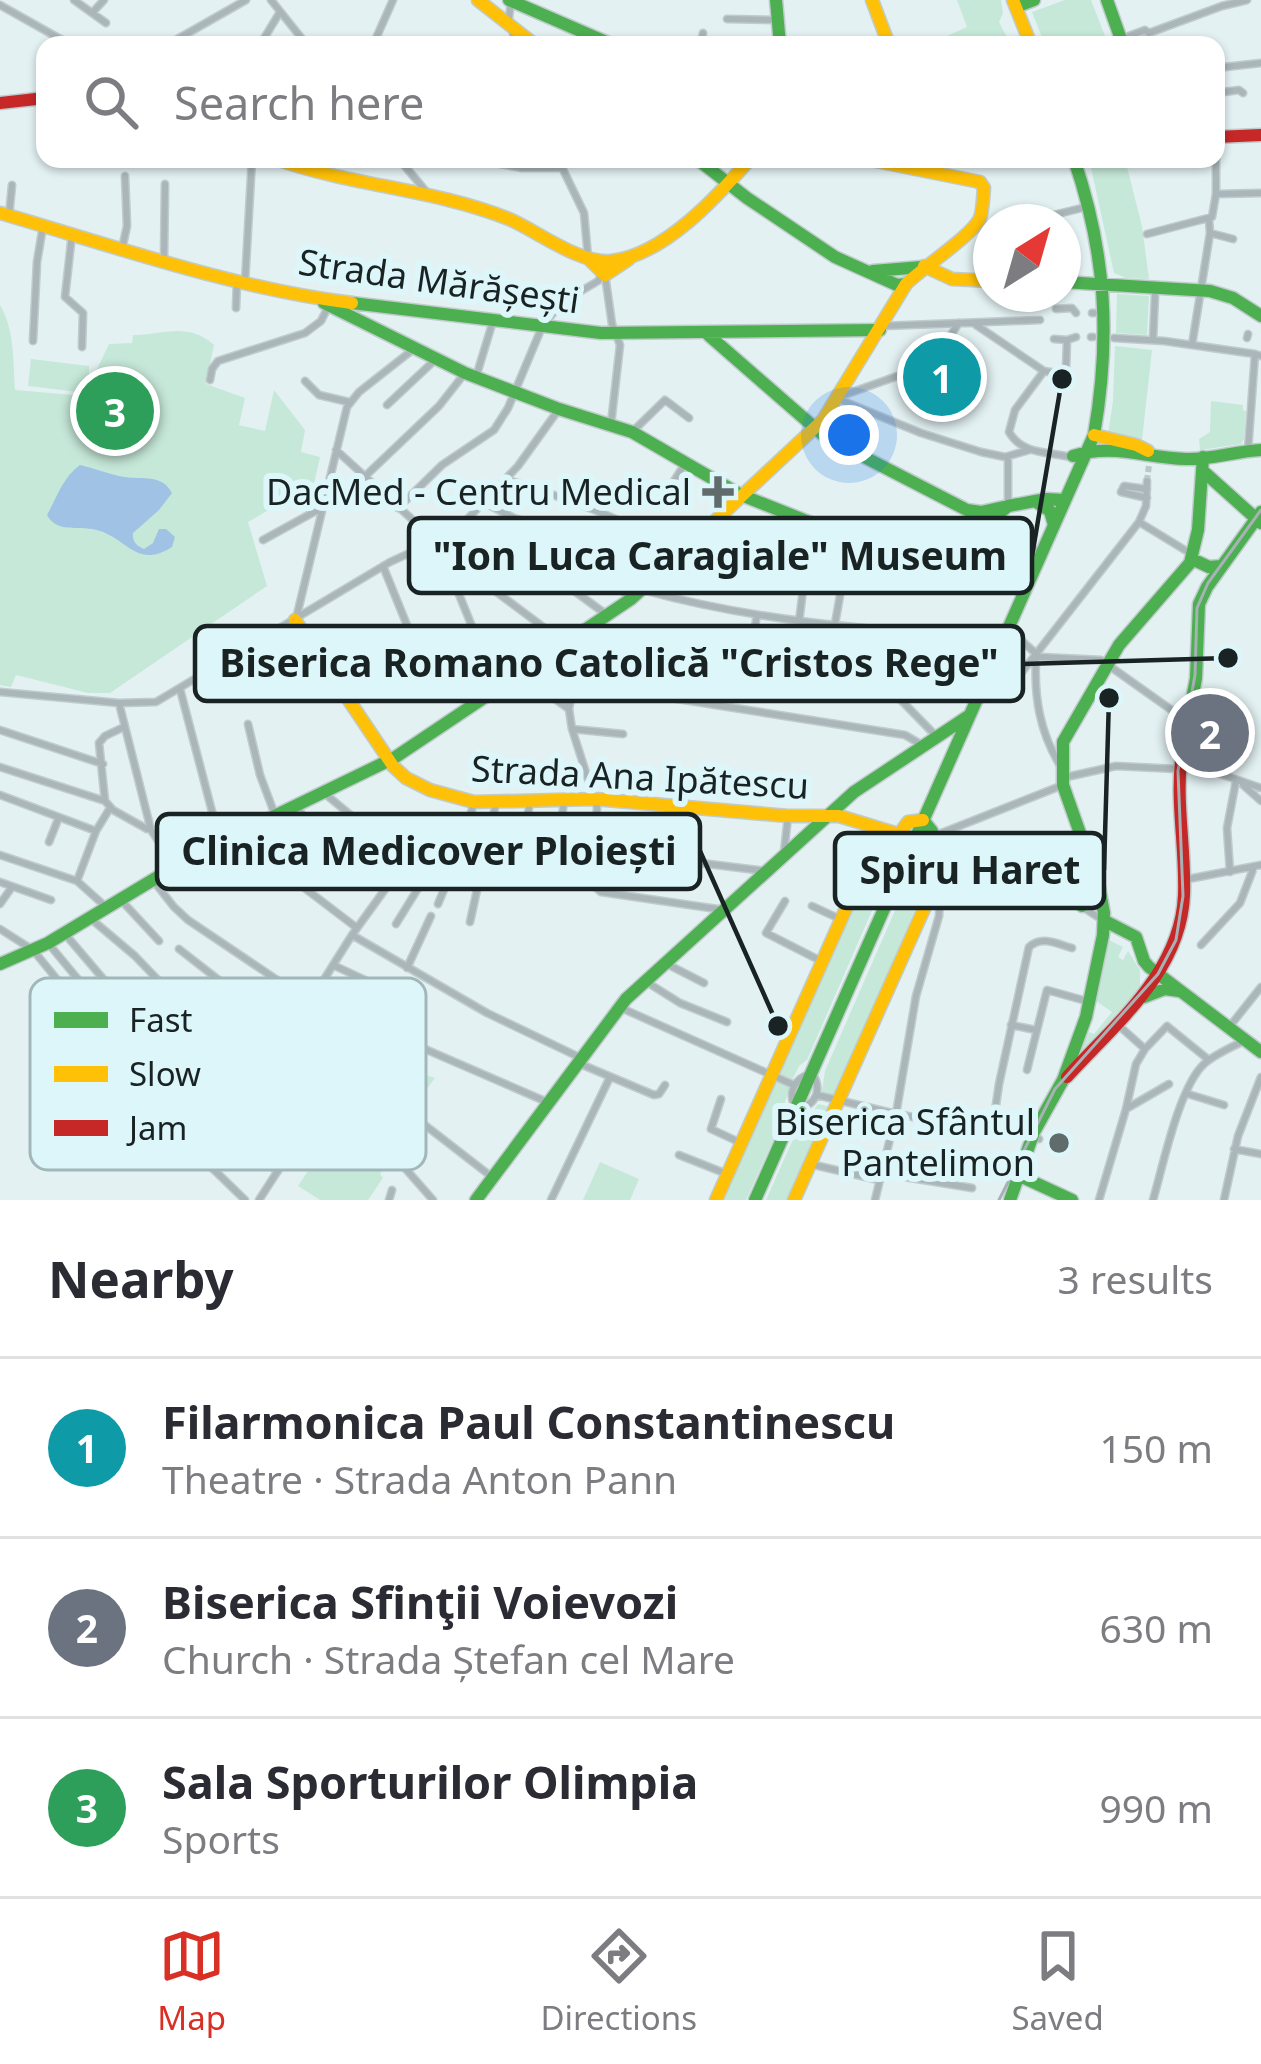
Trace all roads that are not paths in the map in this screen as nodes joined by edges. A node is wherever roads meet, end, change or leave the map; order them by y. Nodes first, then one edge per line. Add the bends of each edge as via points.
1 (74, 0) edge
2 (104, 0) edge
3 (246, 0) edge
4 (393, 0) edge
5 (478, 0) edge
6 (510, 0) edge
7 (776, 0) edge
8 (872, 0) edge
9 (1034, 0) edge
10 (1107, 0) edge
11 (1247, 0) edge
12 (1014, 3) edge
13 (277, 4) edge
14 (0, 5) edge
15 (92, 13) junction
16 (727, 20) dead end
17 (777, 20) junction
18 (106, 23) dead end
19 (510, 25) junction
20 (703, 33) dead end
21 (55, 36) edge
22 (183, 36) edge
23 (264, 36) edge
24 (300, 36) edge
25 (377, 36) edge
26 (513, 36) edge
27 (524, 36) edge
28 (592, 36) edge
29 (702, 36) edge
30 (779, 36) edge
31 (886, 36) edge
32 (1027, 36) edge
33 (1119, 36) edge
34 (1129, 36) edge
35 (1261, 63) edge
36 (1225, 67) edge
37 (1225, 92) edge
38 (1243, 94) dead end
39 (36, 99) edge
40 (0, 103) edge
41 (1261, 135) edge
42 (1225, 140) edge
43 (251, 168) edge
44 (298, 168) edge
45 (406, 168) edge
46 (522, 168) edge
47 (563, 168) joint
48 (709, 168) edge
49 (742, 168) edge
50 (938, 168) edge
51 (1077, 168) edge
52 (1216, 168) edge
53 (125, 176) dead end
54 (165, 184) dead end
55 (728, 184) junction
56 (12, 185) dead end
57 (1261, 193) edge
58 (1216, 194) junction
59 (428, 195) junction
60 (984, 204) edge
61 (1089, 206) junction
62 (1081, 208) edge
63 (5, 215) edge
64 (1209, 219) junction
65 (43, 226) junction
66 (973, 229) edge
67 (1147, 233) dead end
68 (1210, 233) junction
69 (71, 234) junction
70 (1233, 239) dead end
71 (122, 249) junction
72 (164, 261) junction
73 (924, 266) junction
74 (602, 268) junction
75 (973, 280) edge
76 (241, 281) junction
77 (900, 281) junction
78 (1081, 283) edge
79 (1103, 284) junction
80 (1201, 290) junction
81 (1155, 295) dead end
82 (314, 298) junction
83 (329, 305) junction
84 (371, 305) junction
85 (236, 308) dead end
86 (1261, 316) edge
87 (1040, 320) dead end
88 (494, 321) junction
89 (996, 321) junction
90 (365, 323) junction
91 (959, 323) junction
92 (973, 323) junction
93 (542, 327) junction
94 (881, 328) junction
95 (704, 331) junction
96 (616, 333) junction
97 (994, 338) junction
98 (1114, 338) dead end
99 (1054, 339) dead end
100 (1153, 340) junction
101 (33, 341) dead end
102 (1192, 345) junction
103 (82, 347) dead end
104 (1251, 347) edge
105 (415, 348) junction
106 (436, 359) junction
107 (1044, 370) junction
108 (470, 375) junction
109 (210, 380) dead end
110 (305, 381) dead end
111 (514, 393) junction
112 (839, 398) junction
113 (349, 402) junction
114 (387, 405) dead end
115 (560, 409) junction
116 (689, 418) dead end
117 (611, 424) junction
118 (816, 428) junction
119 (632, 432) junction
120 (1094, 434) junction
121 (336, 450) junction
122 (1029, 450) junction
123 (1147, 450) junction
124 (1256, 451) edge
125 (1080, 456) junction
126 (1008, 457) junction
127 (686, 462) junction
128 (1199, 462) junction
129 (364, 478) junction
130 (506, 479) junction
131 (350, 489) junction
132 (1147, 489) tunnel mouth
133 (378, 491) junction
134 (662, 491) dead end
135 (741, 495) junction
136 (1064, 500) junction
137 (1035, 501) junction
138 (484, 502) junction
139 (1008, 506) junction
140 (323, 507) junction
141 (398, 508) junction
142 (967, 510) junction
143 (1259, 518) edge
144 (991, 520) junction
145 (465, 521) junction
146 (1139, 522) junction
147 (1054, 525) junction
148 (965, 529) junction
149 (1004, 537) junction
150 (850, 538) junction
151 (262, 540) dead end
152 (585, 540) dead end
153 (437, 542) junction
154 (1003, 548) dead end
155 (1034, 549) dead end
156 (679, 556) junction
157 (1192, 559) junction
158 (589, 561) dead end
159 (383, 566) junction
160 (1221, 566) junction
161 (754, 568) dead end
162 (637, 595) junction
163 (757, 615) junction
164 (608, 616) junction
165 (296, 620) junction
166 (799, 622) junction
167 (834, 626) junction
168 (275, 632) junction
169 (432, 632) dead end
170 (1005, 637) junction
171 (660, 640) dead end
172 (411, 644) junction
173 (566, 644) junction
174 (750, 655) junction
175 (1036, 656) junction
176 (1108, 663) junction
177 (827, 669) junction
178 (520, 674) junction
179 (290, 676) dead end
180 (422, 680) dead end
181 (574, 682) junction
182 (340, 686) junction
183 (503, 686) junction
184 (180, 689) junction
185 (0, 692) edge
186 (119, 704) junction
187 (569, 709) junction
188 (973, 709) junction
189 (1187, 721) junction
190 (248, 724) dead end
191 (124, 727) junction
192 (572, 729) junction
193 (0, 730) edge
194 (623, 734) dead end
195 (936, 736) junction
196 (958, 742) junction
197 (923, 746) junction
198 (388, 761) junction
199 (103, 764) junction
200 (1179, 765) junction
201 (0, 767) edge
202 (1062, 777) junction
203 (1238, 782) junction
204 (1261, 788) edge
205 (323, 792) junction
206 (0, 795) edge
207 (595, 799) junction
208 (845, 800) junction
209 (564, 801) junction
210 (1261, 801) edge
211 (474, 802) junction
212 (496, 802) junction
213 (530, 802) junction
214 (107, 805) junction
215 (296, 805) junction
216 (275, 815) junction
217 (788, 816) junction
218 (825, 816) junction
219 (59, 817) junction
220 (848, 818) junction
221 (923, 820) junction
222 (247, 829) junction
223 (151, 830) junction
224 (96, 831) junction
225 (897, 838) junction
226 (49, 842) dead end
227 (220, 842) junction
228 (334, 844) dead end
229 (930, 847) junction
230 (596, 850) junction
231 (784, 853) junction
232 (0, 855) edge
233 (521, 855) dead end
234 (407, 859) junction
235 (906, 861) junction
236 (556, 862) dead end
237 (175, 866) junction
238 (1258, 866) edge
239 (765, 871) junction
240 (1230, 872) junction
241 (427, 874) junction
242 (152, 879) junction
243 (77, 880) junction
244 (1183, 880) junction
245 (0, 882) edge
246 (935, 882) junction
247 (12, 887) junction
248 (445, 887) junction
249 (1100, 891) junction
250 (120, 899) junction
251 (51, 900) dead end
252 (785, 901) dead end
253 (0, 904) edge
254 (438, 904) dead end
255 (812, 906) dead end
256 (1082, 906) junction
257 (106, 907) junction
258 (724, 910) junction
259 (431, 916) dead end
260 (90, 918) junction
261 (840, 919) junction
262 (1105, 921) junction
263 (470, 922) dead end
264 (396, 925) dead end
265 (0, 928) edge
266 (355, 931) junction
267 (64, 934) junction
268 (159, 940) dead end
269 (48, 943) junction
270 (1201, 944) dead end
271 (1072, 948) dead end
272 (179, 949) dead end
273 (33, 950) junction
274 (1173, 950) junction
275 (820, 961) junction
276 (1144, 961) junction
277 (0, 964) edge
278 (333, 964) junction
279 (665, 964) junction
280 (407, 968) junction
281 (1160, 975) junction
282 (56, 978) edge
283 (77, 978) edge
284 (103, 978) edge
285 (156, 978) edge
286 (216, 978) edge
287 (274, 978) edge
288 (324, 978) edge
289 (362, 978) edge
290 (425, 978) edge
291 (426, 978) edge
292 (645, 981) junction
293 (704, 983) dead end
294 (1261, 987) edge
295 (1181, 992) junction
296 (1139, 1000) junction
297 (1090, 1002) junction
298 (619, 1007) junction
299 (727, 1022) dead end
300 (1118, 1024) junction
301 (1011, 1025) junction
302 (1229, 1028) junction
303 (1036, 1030) junction
304 (1246, 1040) junction
305 (426, 1049) edge
306 (1145, 1049) junction
307 (1260, 1050) edge
308 (579, 1060) junction
309 (1209, 1060) junction
310 (1076, 1069) junction
311 (1028, 1070) dead end
312 (812, 1073) junction
313 (771, 1075) junction
314 (610, 1077) junction
315 (1261, 1077) edge
316 (1064, 1080) junction
317 (1169, 1084) dead end
318 (665, 1085) dead end
319 (794, 1085) junction
320 (1186, 1094) junction
321 (817, 1095) junction
322 (721, 1099) dead end
323 (838, 1102) junction
324 (548, 1103) junction
325 (1224, 1105) dead end
326 (796, 1109) junction
327 (1126, 1109) junction
328 (896, 1114) junction
329 (426, 1126) edge
330 (992, 1132) junction
331 (1036, 1139) junction
332 (741, 1143) junction
333 (1234, 1149) junction
334 (1261, 1154) edge
335 (679, 1155) dead end
336 (810, 1164) junction
337 (214, 1170) edge
338 (407, 1170) edge
339 (278, 1171) edge
340 (727, 1174) junction
341 (1021, 1174) junction
342 (880, 1176) junction
343 (492, 1177) junction
344 (971, 1188) dead end
345 (392, 1190) dead end
346 (245, 1200) edge
347 (259, 1200) edge
348 (388, 1200) edge
349 (434, 1200) edge
350 (476, 1200) edge
351 (551, 1200) edge
352 (716, 1200) edge
353 (755, 1200) edge
354 (794, 1200) edge
355 (874, 1200) edge
356 (1010, 1200) edge
357 (1072, 1200) edge
358 (1099, 1200) edge
359 (1153, 1200) edge
360 (1224, 1200) edge

1 - 15 street
2 - 15 street
3 - 22 street
4 - 25 street
5 - 19 main road
6 - 19 street
6 - 28 main road
7 - 17 main road
8 - 31 main road
9 - 12 main road
10 - 33 main road
11 - 34 street
12 - 32 main road
13 - 23 street
13 - 24 street
14 - 21 street
15 - 18 street
16 - 17 street
17 - 30 main road
19 - 26 street
19 - 27 main road
20 - 29 street
35 - 36 street
37 - 38 street
39 - 40 main road
41 - 42 main road
43 - 76 street
44 - 59 main road
45 - 59 street
46 - 47 street
47 - 74 street
48 - 55 main road
49 - 55 main road
50 - 60 main road via 980,181
51 - 61 main road
52 - 58 street
53 - 71 street
54 - 72 street
55 - 74 main road via 682,224
55 - 77 main road via 835,257
56 - 63 street
57 - 58 street
58 - 64 street
59 - 74 main road via 501,217
61 - 62 street
61 - 79 main road
63 - 65 main road, Strada Mărășești
64 - 67 street
64 - 68 street
65 - 69 main road, Strada Mărășești
65 - 101 street
66 - 73 main road
68 - 70 street
68 - 80 street
69 - 71 main road, Strada Mărășești
69 - 103 street via 65,297 83,313
71 - 72 main road, Strada Mărășești
72 - 76 main road, Strada Mărășești
73 - 75 main road
73 - 77 main road
74 - 93 street via 598,281 561,303
74 - 96 street
76 - 82 main road, Strada Mărășești
76 - 85 street
77 - 94 main road
78 - 79 main road
79 - 80 main road
79 - 120 main road
80 - 86 main road
80 - 102 street
81 - 100 street
82 - 83 main road
82 - 84 main road, Strada Mărășești
83 - 90 main road
83 - 109 street via 305,333 218,361
84 - 88 main road, Strada Mărășești
84 - 90 main road
87 - 89 street, Strada Mărășești
88 - 93 main road, Strada Mărășești
88 - 108 street
89 - 92 street, Strada Mărășești
89 - 97 street
90 - 105 main road
91 - 92 street, Strada Mărășești
91 - 94 street, Strada Mărășești
91 - 112 street via 920,368
92 - 97 street
93 - 96 main road, Strada Mărășești
93 - 111 street
94 - 95 main road, Strada Mărășești
94 - 112 main road
95 - 96 main road, Strada Mărășești
95 - 118 main road
96 - 117 street
97 - 107 street
98 - 100 street
99 - 107 street via 1072,338 1064,372
100 - 102 street
102 - 104 street
104 - 124 street
105 - 106 main road
105 - 113 street
106 - 108 main road
106 - 114 street
107 - 122 street via 1009,432
108 - 111 main road
108 - 129 street
110 - 113 street via 319,395
111 - 115 main road
111 - 141 street via 488,436 442,464
112 - 118 main road
112 - 126 street via 921,434
113 - 121 street
115 - 117 main road
115 - 130 street
116 - 119 street via 665,400
117 - 119 main road
118 - 135 main road
118 - 142 main road
119 - 127 main road
120 - 123 main road
120 - 125 main road
121 - 129 street
121 - 140 street
122 - 125 street
122 - 126 street
123 - 125 main road
123 - 128 main road
124 - 128 main road
125 - 136 main road
126 - 139 street
127 - 134 street
127 - 135 main road
128 - 143 main road
128 - 157 main road
129 - 131 street
129 - 133 street
130 - 138 street
130 - 156 street via 610,514
131 - 133 street
131 - 140 street
132 - 146 street
133 - 141 street
135 - 150 main road
135 - 156 main road
136 - 137 main road
136 - 147 main road
137 - 139 main road
137 - 147 main road
138 - 145 street
138 - 152 street
139 - 142 main road
139 - 144 main road
140 - 151 street
140 - 165 street
141 - 153 street
142 - 148 main road
143 - 160 main road
144 - 148 main road
144 - 149 street
145 - 153 street
145 - 164 street
146 - 157 street
146 - 175 street
147 - 170 main road
148 - 150 main road via 881,544
149 - 154 street
149 - 155 street
150 - 167 street
153 - 159 street
153 - 173 street
153 - 183 street
156 - 162 main road
157 - 160 main road
157 - 176 main road
158 - 162 street
159 - 165 street
159 - 172 street
160 - 189 main road via 1200,600
161 - 166 street via 803,579
162 - 163 street
162 - 164 main road
163 - 166 street
163 - 174 street
164 - 173 main road
165 - 168 street
165 - 182 main road
166 - 167 street
167 - 170 street
167 - 177 street
168 - 179 street
168 - 184 street
169 - 172 street
170 - 175 street via 1019,637
170 - 188 main road
171 - 174 street
172 - 180 street
172 - 182 street
173 - 178 main road
174 - 177 street
175 - 176 street
175 - 188 street
175 - 202 street via 1042,729
176 - 189 street
176 - 202 main road via 1064,737
177 - 195 street via 886,689
178 - 181 street
178 - 183 main road
178 - 187 street
181 - 187 street
181 - 197 street via 905,735
182 - 198 main road
183 - 198 main road
184 - 186 street via 152,704
184 - 227 street
185 - 186 street
186 - 191 street
187 - 192 street
188 - 195 main road
188 - 196 main road
189 - 200 main road
190 - 216 street
191 - 199 street via 100,740
191 - 223 street
192 - 194 street
192 - 207 street
193 - 199 street
195 - 196 main road
195 - 197 main road
196 - 221 main road
197 - 208 main road
198 - 205 main road
198 - 211 main road, Strada Ana Ipătescu via 418,784
199 - 214 street
200 - 202 street
200 - 203 street
200 - 244 main road
201 - 214 street
202 - 229 street
202 - 249 main road
203 - 204 street
203 - 210 street
203 - 240 street via 1227,828
205 - 215 main road
205 - 234 street
206 - 219 street
207 - 209 main road, Strada Ana Ipătescu
207 - 217 main road, Strada Ana Ipătescu
207 - 230 street
208 - 218 main road
208 - 220 main road
209 - 213 main road, Strada Ana Ipătescu
209 - 236 street
211 - 212 main road, Strada Ana Ipătescu
211 - 248 street
212 - 213 main road, Strada Ana Ipătescu
212 - 263 street
213 - 233 street
214 - 223 street
214 - 224 street
215 - 216 main road
215 - 228 street
216 - 222 main road
217 - 218 main road, Strada Ana Ipătescu
217 - 231 street
218 - 220 main road, Strada Ana Ipătescu
218 - 231 main road
219 - 224 street
219 - 226 street
220 - 225 main road, Strada Ana Ipătescu
221 - 225 main road via 908,822
221 - 229 main road
221 - 235 main road
222 - 227 main road
222 - 266 street via 269,861
223 - 237 street
224 - 243 street
225 - 235 main road
225 - 261 main road via 868,861
227 - 237 main road
229 - 235 main road
229 - 246 main road
229 - 256 street
230 - 239 street
230 - 258 street via 592,880 601,892
231 - 239 main road
232 - 243 street
234 - 241 street
234 - 266 street
235 - 312 main road
237 - 242 main road
238 - 240 street
238 - 270 street via 1240,903
239 - 258 main road
240 - 244 street
241 - 248 street
241 - 264 street
242 - 250 main road
242 - 287 street via 188,920
243 - 257 street
244 - 274 main road
245 - 247 street
246 - 323 main road
246 - 328 street via 939,916
247 - 251 street
247 - 253 street
248 - 254 street
249 - 256 main road
249 - 262 main road
250 - 257 main road
250 - 268 street
252 - 275 street via 766,933
255 - 261 street
256 - 262 street
257 - 260 main road
258 - 279 main road
259 - 280 street
260 - 267 main road
260 - 285 street
261 - 275 main road
262 - 276 main road via 1136,938
262 - 297 main road
265 - 273 street
266 - 278 street
266 - 280 street
267 - 269 main road
267 - 284 street
269 - 273 main road
269 - 283 street
271 - 301 street via 1043,940 1029,947
272 - 286 street
273 - 277 main road
273 - 282 street
274 - 281 main road
274 - 295 main road
275 - 313 main road
276 - 281 main road
276 - 296 main road
278 - 288 street
278 - 289 street
279 - 292 main road
279 - 293 street
280 - 290 street
281 - 295 main road
281 - 296 main road
291 - 308 street
292 - 298 main road
292 - 299 street
294 - 302 street
295 - 296 main road via 1159,990
295 - 302 main road
296 - 300 main road
297 - 303 street via 1047,990
297 - 316 main road
298 - 308 main road
298 - 313 street
300 - 306 street
300 - 310 main road
301 - 303 street
301 - 330 street
302 - 304 main road
303 - 311 street
304 - 307 main road
304 - 309 street
305 - 324 street
306 - 309 street via 1169,1027
306 - 327 street
308 - 314 street
308 - 324 main road
309 - 320 street
310 - 316 main road
310 - 331 main road
312 - 319 street
312 - 321 street
312 - 326 main road
313 - 319 street
313 - 332 main road
314 - 318 street via 654,1095
314 - 351 street
315 - 333 street
316 - 331 main road
317 - 327 street
319 - 326 street
320 - 325 street
320 - 359 street
321 - 323 street
321 - 326 street
322 - 332 street via 711,1130
323 - 328 street
323 - 336 main road
324 - 343 main road
326 - 353 main road
327 - 358 street
328 - 330 street
328 - 342 street
329 - 343 street
330 - 331 street
331 - 341 main road
332 - 340 main road
333 - 334 street
333 - 360 street
335 - 340 street
336 - 342 street
336 - 354 main road
337 - 346 street
338 - 349 street
339 - 347 street
340 - 352 main road
341 - 356 main road
341 - 357 main road
342 - 344 street
342 - 355 street
343 - 350 main road
345 - 348 street

